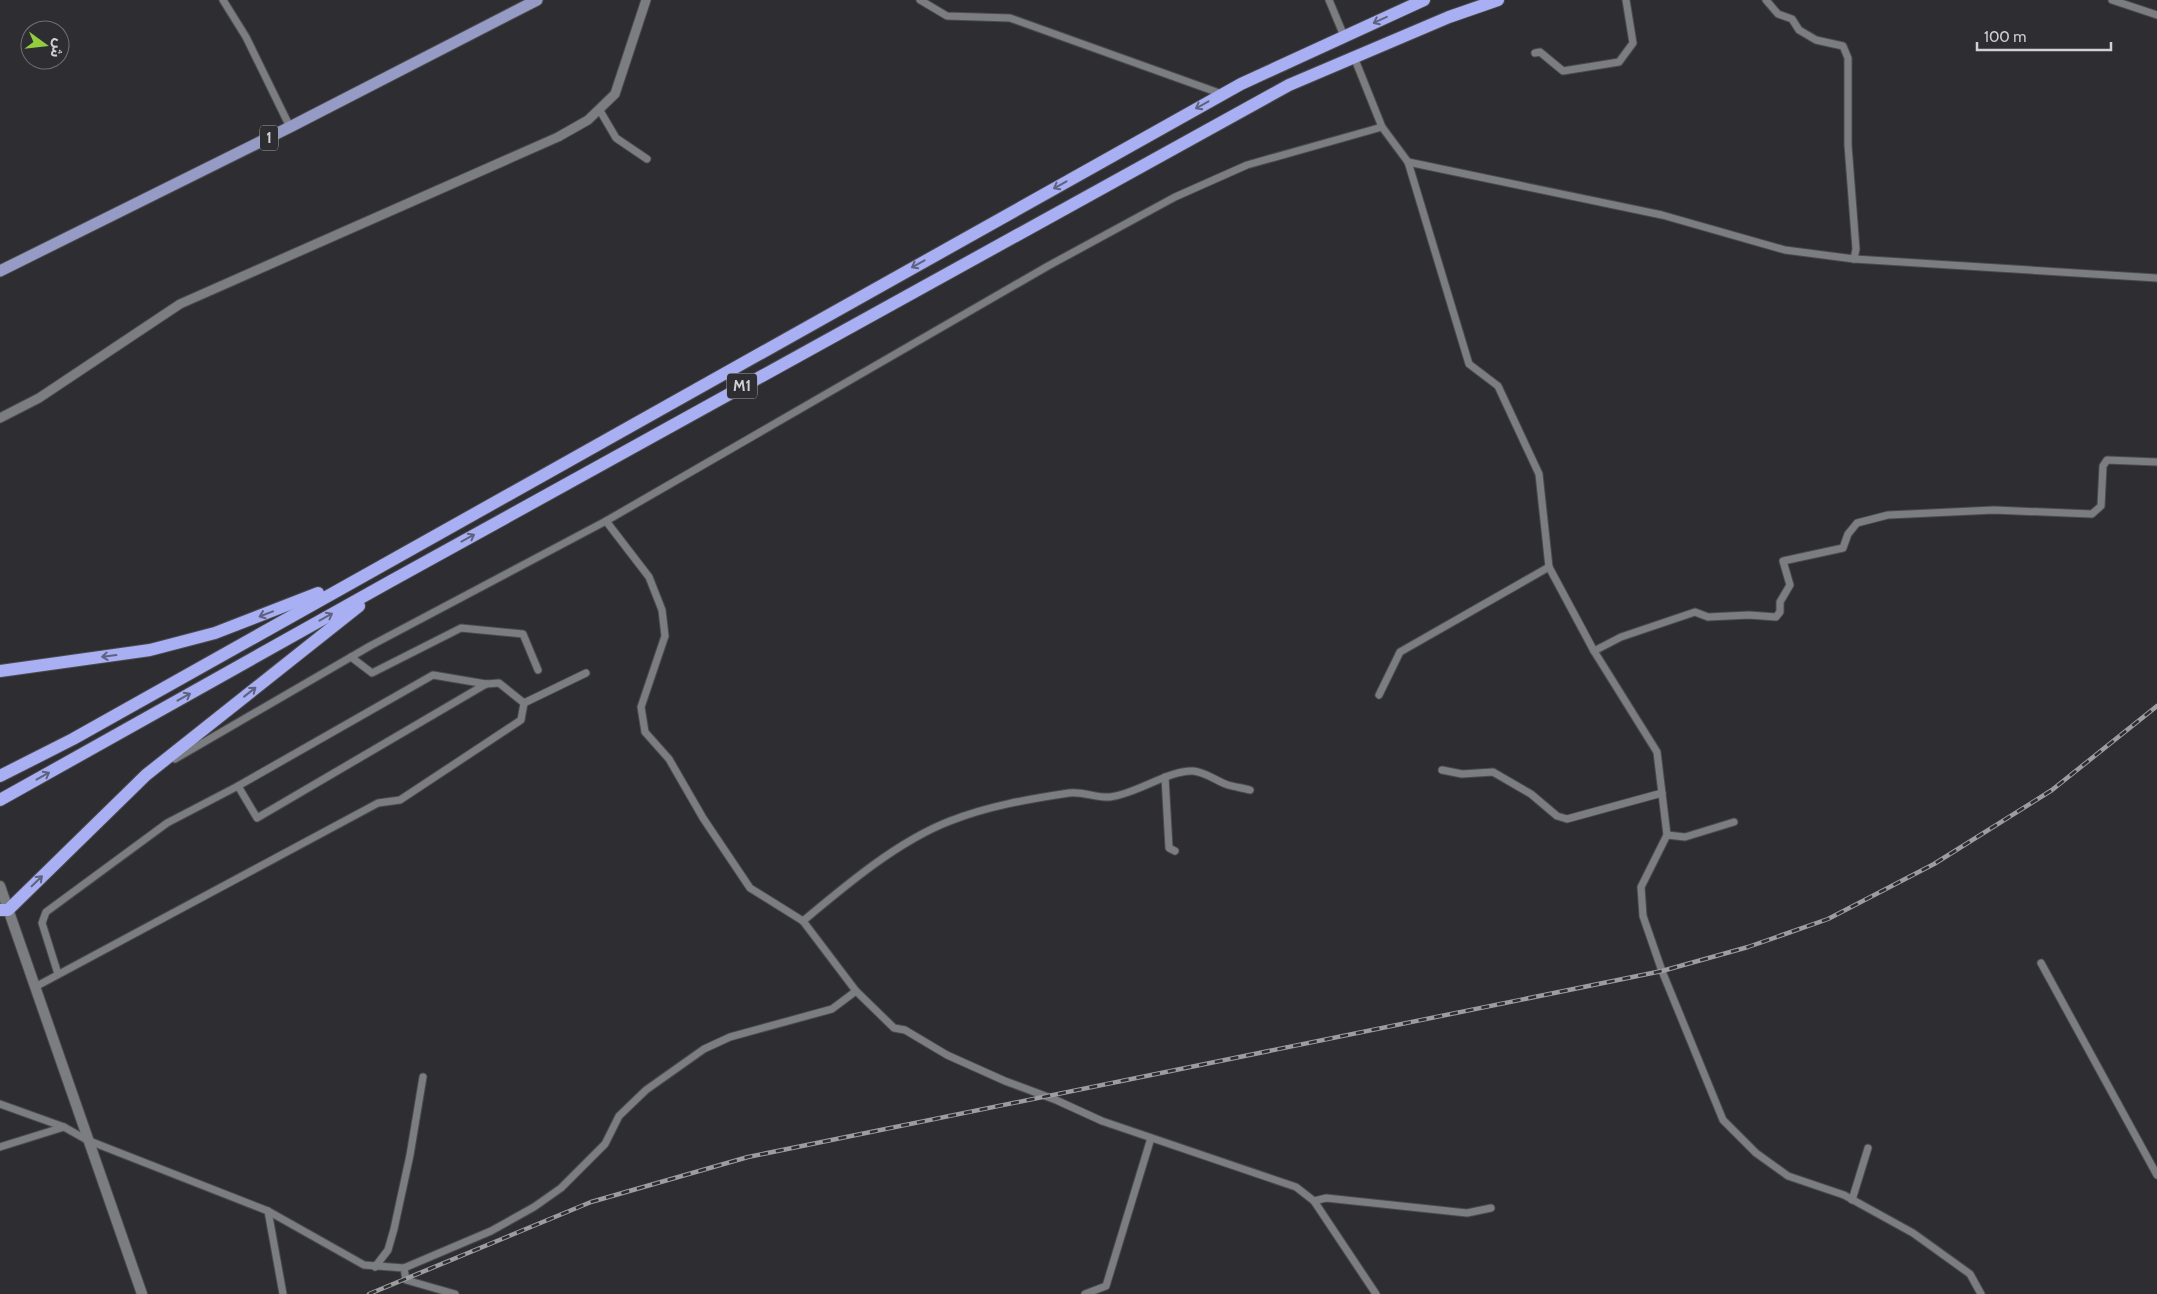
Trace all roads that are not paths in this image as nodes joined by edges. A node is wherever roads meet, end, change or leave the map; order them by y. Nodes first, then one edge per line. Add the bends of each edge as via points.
1 (223, 0) edge
2 (537, 0) edge
3 (646, 0) edge
4 (920, 0) edge
5 (1329, 0) edge
6 (1424, 0) edge
7 (1498, 0) edge
8 (1626, 0) edge
9 (1766, 0) edge
10 (2112, 0) edge
11 (2157, 15) edge
12 (1344, 36) junction
13 (1535, 53) dead end
14 (1354, 57) junction
15 (1222, 94) junction
16 (599, 109) junction
17 (1382, 126) junction
18 (290, 127) junction
19 (647, 159) dead end
20 (1408, 162) junction
21 (1854, 259) junction
22 (0, 271) edge
23 (2157, 278) edge
24 (0, 418) edge
25 (2157, 462) edge
26 (606, 521) junction
27 (1549, 567) junction
28 (360, 577) junction
29 (390, 581) junction
30 (1594, 651) junction
31 (351, 658) junction
32 (538, 670) dead end
33 (0, 671) edge
34 (586, 673) dead end
35 (486, 684) junction
36 (1379, 695) dead end
37 (524, 703) junction
38 (1442, 770) dead end
39 (146, 775) junction
40 (0, 776) edge
41 (1165, 778) junction
42 (238, 786) junction
43 (1250, 790) dead end
44 (1662, 793) junction
45 (0, 800) edge
46 (1734, 822) dead end
47 (1667, 836) junction
48 (1175, 851) dead end
49 (0, 886) edge
50 (4, 910) edge
51 (803, 921) junction
52 (2041, 963) dead end
53 (58, 974) junction
54 (34, 987) junction
55 (856, 991) junction
56 (423, 1077) dead end
57 (0, 1104) edge
58 (64, 1127) junction
59 (1151, 1138) junction
60 (87, 1140) junction
61 (0, 1147) edge
62 (1868, 1148) dead end
63 (2157, 1175) edge
64 (1852, 1200) junction
65 (1314, 1201) junction
66 (1491, 1208) dead end
67 (268, 1211) junction
68 (375, 1267) junction
69 (404, 1268) junction
70 (142, 1294) edge
71 (283, 1294) edge
72 (455, 1294) edge
73 (1084, 1294) edge
74 (1376, 1294) edge
75 (1981, 1294) edge

1 - 18 street via 246,37
2 - 18 main road, 1
3 - 16 street via 615,94
4 - 15 street via 947,16 1010,18
5 - 12 street
6 -> 12 highway, M1
7 - 14 highway, M1
8 - 13 street via 1633,43 1619,62 1562,71 1540,52
9 - 21 street via 1778,14 1792,19 1799,30 1816,40 1843,46 1848,58 1848,145 1856,249
10 - 11 street
12 - 15 highway, M1
14 - 17 street
29 -> 14 highway, M1 via 1280,90
15 -> 28 highway, M1
16 - 19 street via 616,138
16 - 24 street via 588,120 558,137 180,304 39,398
17 - 20 street
17 - 26 street via 1247,165 1175,197 1048,266
18 - 22 main road, 1
20 - 21 street via 1662,215 1785,250
20 - 27 street via 1469,364 1498,386 1539,474
21 - 23 street
25 - 30 street via 2107,460 2103,466 2101,506 2092,514 1994,510 1888,515 1857,524 1848,534 1843,548 1783,561 1790,585 1776,617 1708,617 1695,612 1621,637
26 - 31 street
26 - 51 street via 649,577 662,610 665,636 641,707 645,732 669,759 703,818 750,888
27 - 30 street
27 - 36 street via 1400,652
28 -> 33 highway via 215,633 150,650
28 - 40 highway, M1 via 73,739
39 -> 29 highway
45 -> 29 highway, M1
30 - 44 street via 1657,752
31 - 32 street via 372,674 461,628 497,630 523,634
31 - 39 street
34 - 37 street
35 - 37 street via 498,683
35 - 42 street via 432,675
35 - 42 street via 257,818
37 - 53 street via 520,720 400,800 378,803
38 - 44 street via 1462,774 1493,772 1531,794 1557,816 1568,820
50 -> 39 highway
41 - 43 street via 1192,771
41 - 48 street via 1169,848
41 - 51 street via 1135,792 1108,797 1072,793 975,812 949,821 918,836
42 - 53 street via 168,823 46,912 42,923
44 - 47 street
46 - 47 street via 1685,837
47 - 64 street via 1641,887 1643,916 1723,1120 1756,1153 1788,1176
49 - 50 main road
50 - 54 main road
51 - 55 street
52 - 63 street
53 - 54 street
54 - 60 main road
55 - 59 street via 894,1028 905,1030 947,1055 1102,1121
55 - 69 street via 832,1009 730,1037 704,1049 646,1090 619,1116 605,1144 561,1188 491,1231
56 - 68 street via 394,1229 388,1250
57 - 58 street
58 - 60 street
58 - 61 street
59 - 65 street via 1296,1187
59 - 73 street via 1106,1286
60 - 67 street
60 - 70 main road
62 - 64 street
64 - 75 street via 1920,1238 1970,1274
65 - 66 street via 1326,1198 1467,1213
65 - 74 street
67 - 68 street via 364,1265
67 - 71 street
68 - 69 street
69 - 72 street via 406,1280

